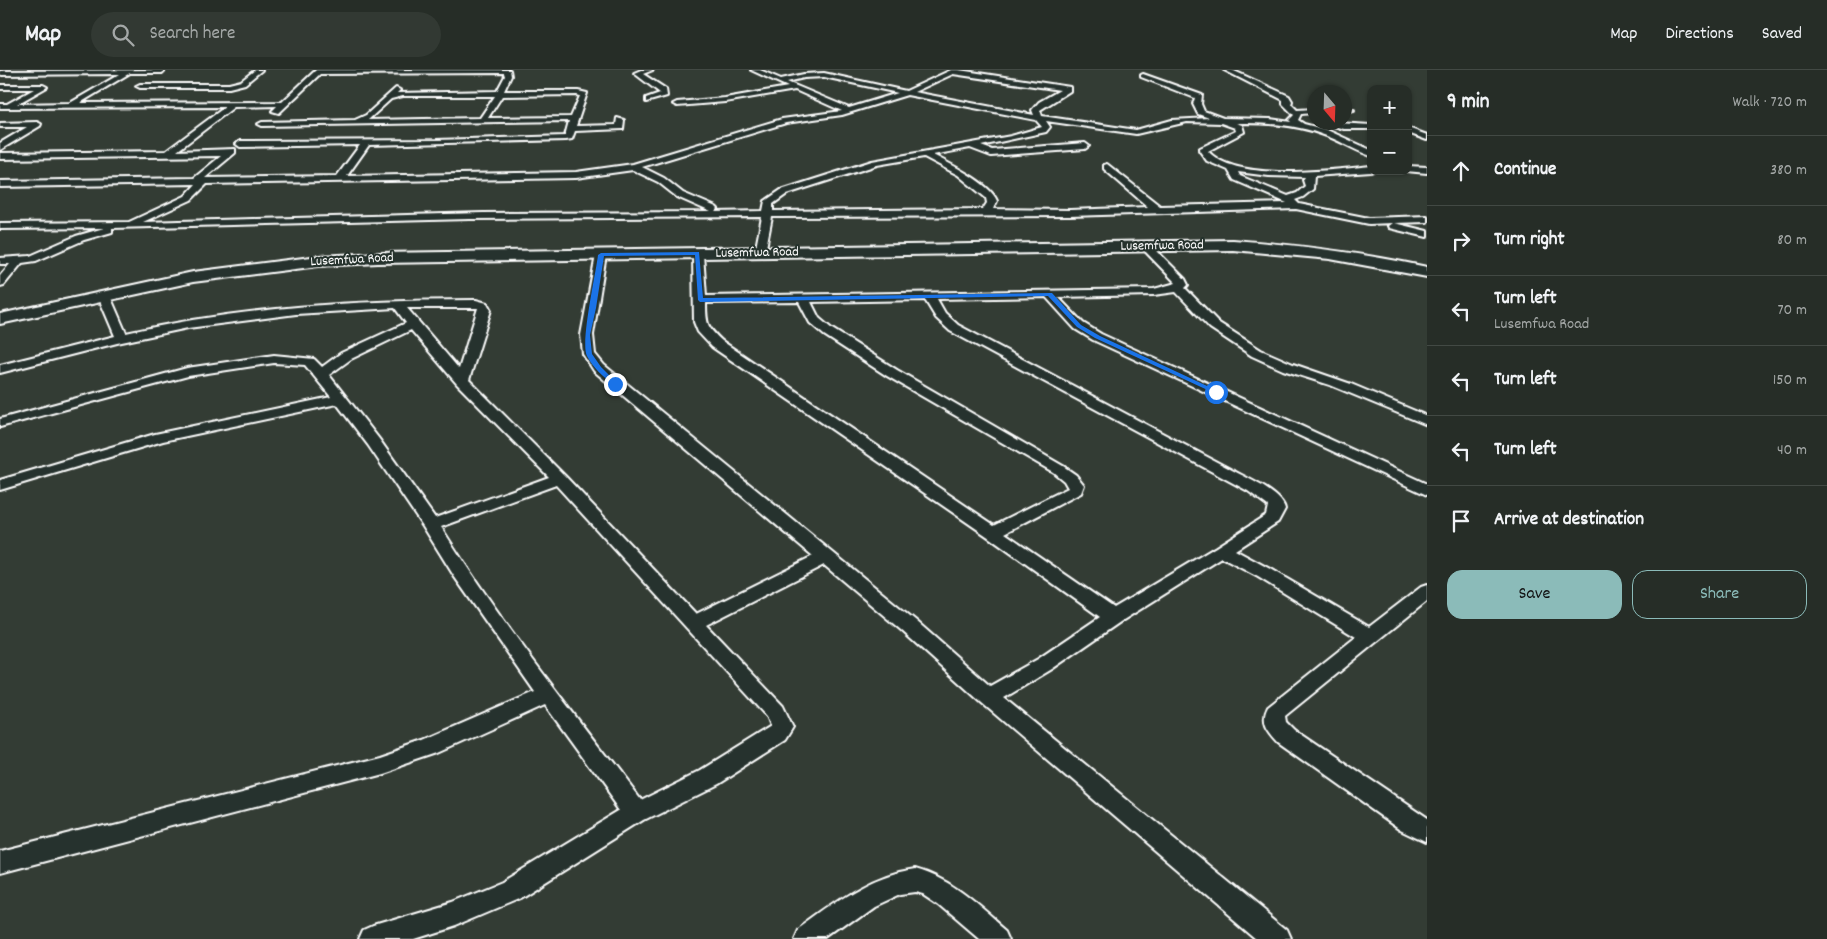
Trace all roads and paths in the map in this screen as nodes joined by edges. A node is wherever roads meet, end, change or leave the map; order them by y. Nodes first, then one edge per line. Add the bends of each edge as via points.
1 (163, 70) edge
2 (259, 70) edge
3 (650, 70) edge
4 (754, 70) edge
5 (796, 70) edge
6 (832, 70) edge
7 (1228, 70) edge
8 (130, 71) junction
9 (319, 71) edge
10 (954, 71) edge
11 (0, 72) edge
12 (414, 72) junction
13 (822, 74) junction
14 (1144, 76) dead end
15 (782, 81) junction
16 (0, 87) edge
17 (796, 88) junction
18 (907, 93) junction
19 (391, 94) junction
20 (498, 94) junction
21 (122, 97) dead end
22 (649, 100) dead end
23 (233, 104) junction
24 (282, 104) junction
25 (677, 104) dead end
26 (107, 105) junction
27 (4, 106) edge
28 (71, 106) junction
29 (849, 111) junction
30 (1307, 113) edge
31 (1297, 114) junction
32 (1039, 118) junction
33 (1307, 118) edge
34 (574, 119) junction
35 (620, 120) dead end
36 (1222, 120) junction
37 (482, 121) junction
38 (352, 123) junction
39 (0, 125) edge
40 (1301, 126) junction
41 (1352, 127) edge
42 (1367, 128) edge
43 (257, 129) junction
44 (571, 129) junction
45 (1412, 132) edge
46 (1427, 138) edge
47 (366, 143) junction
48 (240, 144) junction
49 (970, 145) junction
50 (1085, 146) dead end
51 (0, 147) edge
52 (1367, 151) edge
53 (229, 153) junction
54 (168, 154) junction
55 (925, 154) junction
56 (0, 156) edge
57 (634, 167) junction
58 (1107, 167) dead end
59 (1231, 168) junction
60 (1367, 169) edge
61 (1412, 169) edge
62 (1412, 170) edge
63 (1427, 170) edge
64 (1311, 174) junction
65 (1427, 174) edge
66 (339, 180) junction
67 (200, 181) junction
68 (0, 184) edge
69 (1292, 203) junction
70 (1157, 210) junction
71 (986, 212) junction
72 (722, 213) junction
73 (767, 214) junction
74 (473, 217) joint
75 (1427, 219) edge
76 (1368, 221) junction
77 (128, 224) junction
78 (0, 226) edge
79 (1427, 234) edge
80 (1147, 246) junction
81 (760, 253) junction
82 (698, 254) junction
83 (601, 255) junction
84 (20, 260) junction
85 (0, 261) edge
86 (1427, 272) edge
87 (0, 283) edge
88 (1179, 288) junction
89 (1050, 294) junction
90 (104, 296) junction
91 (929, 296) junction
92 (802, 298) junction
93 (700, 300) junction
94 (398, 304) junction
95 (0, 319) edge
96 (412, 325) junction
97 (122, 337) junction
98 (0, 369) edge
99 (321, 374) junction
100 (462, 381) junction
101 (340, 399) junction
102 (1427, 421) edge
103 (0, 423) edge
104 (559, 479) junction
105 (0, 485) edge
106 (1427, 490) edge
107 (431, 525) junction
108 (993, 532) junction
109 (1222, 551) junction
110 (825, 557) junction
111 (1427, 591) edge
112 (1113, 617) junction
113 (693, 623) junction
114 (1369, 636) junction
115 (548, 695) junction
116 (989, 697) junction
117 (636, 813) junction
118 (1427, 832) edge
119 (0, 862) edge
120 (373, 939) edge
121 (807, 939) edge
122 (998, 939) edge
123 (1278, 939) edge

1 - 2 street via 137,88 229,86 243,83
1 - 8 street
3 - 22 street via 637,73 664,94
4 - 15 street
5 - 13 street
6 - 13 street
7 - 31 street via 1286,98 1287,104
8 - 11 street
8 - 28 street
9 - 12 street
9 - 24 street
10 - 18 street
10 - 32 street via 1068,89 1036,110
12 - 19 street
12 - 20 street via 506,71 507,80
13 - 15 street
13 - 18 street
14 - 36 street via 1199,97 1197,104 1201,112
15 - 17 street
16 - 27 street via 43,87
17 - 25 street
17 - 29 street
18 - 29 street
18 - 32 street
19 - 20 street
19 - 38 street via 369,117
20 - 34 street via 582,94
20 - 37 street
21 - 26 street
23 - 24 street
23 - 26 street
23 - 54 street
24 - 43 street
26 - 28 street
27 - 28 street
29 - 57 street via 785,121
30 - 31 street
31 - 33 street
31 - 40 street via 1292,120
32 - 36 street via 1136,132 1172,122
32 - 49 street via 1046,127 1043,130
34 - 37 street
34 - 44 street
35 - 44 street via 620,127 616,128
36 - 40 street via 1261,120
36 - 59 street via 1240,127 1240,132 1203,150 1206,156
37 - 38 street
38 - 43 street
39 - 51 street via 37,124
40 - 52 street
41 - 42 street
43 - 48 street
44 - 47 street via 566,138
45 - 46 street
47 - 48 street
47 - 66 street
48 - 53 street
49 - 50 street via 991,153
49 - 55 street
53 - 54 street
53 - 67 street
54 - 56 street
55 - 71 street via 961,173 987,193 993,202
55 - 73 street via 875,163 784,192 768,203
57 - 66 street via 576,175
57 - 72 street via 661,180 680,195
58 - 70 street
59 - 64 street
59 - 69 street via 1249,185
60 - 64 street
61 - 63 street
62 - 65 street
64 - 69 street via 1308,180 1310,187
66 - 67 street
67 - 68 street
67 - 77 street via 188,198 180,203
69 - 70 street
69 - 76 street
70 - 71 street via 1070,214
71 - 73 street
72 - 73 street
72 - 74 street
73 - 81 street
74 - 77 street
75 - 76 street
76 - 79 street
77 - 78 street
77 - 84 street via 80,238 44,255
80 - 81 street, Lusemfwa Road
80 - 86 street, Lusemfwa Road via 1233,245 1286,249
80 - 88 street via 1181,281
81 - 82 street, Lusemfwa Road
82 - 83 street, Lusemfwa Road
82 - 93 street
83 - 90 street, Lusemfwa Road via 318,261 193,277
83 - 110 street via 587,335 589,354 599,368
84 - 85 street
84 - 87 street
88 - 89 street via 1154,292
88 - 102 street via 1207,320 1250,350 1334,381
89 - 91 street
89 - 106 street via 1079,326 1098,337
90 - 95 street, Lusemfwa Road
90 - 97 street
91 - 92 street
91 - 109 street via 940,315 954,328 1225,472 1276,504 1272,518
92 - 93 street
92 - 108 street via 814,320 828,332 1058,469 1076,485 1075,490 1066,496
93 - 108 street via 702,329 717,344
94 - 96 street
94 - 97 street via 269,312
94 - 100 street via 484,306
96 - 99 street via 346,356
96 - 100 street
97 - 98 street
99 - 101 street
99 - 103 street via 310,362 274,359 187,372
100 - 104 street
101 - 105 street via 160,437
101 - 107 street
104 - 107 street
104 - 113 street
107 - 115 street via 460,572
108 - 112 street
109 - 112 street
109 - 114 street
110 - 113 street
110 - 116 street
111 - 114 street
112 - 116 street via 1045,664
113 - 117 street via 776,712 782,727 777,734 708,777
114 - 118 street via 1275,713 1275,725
115 - 117 street
115 - 119 street via 432,747 380,764
116 - 123 street
117 - 120 street via 511,890 454,914
121 - 122 street via 874,892 904,882 927,883

